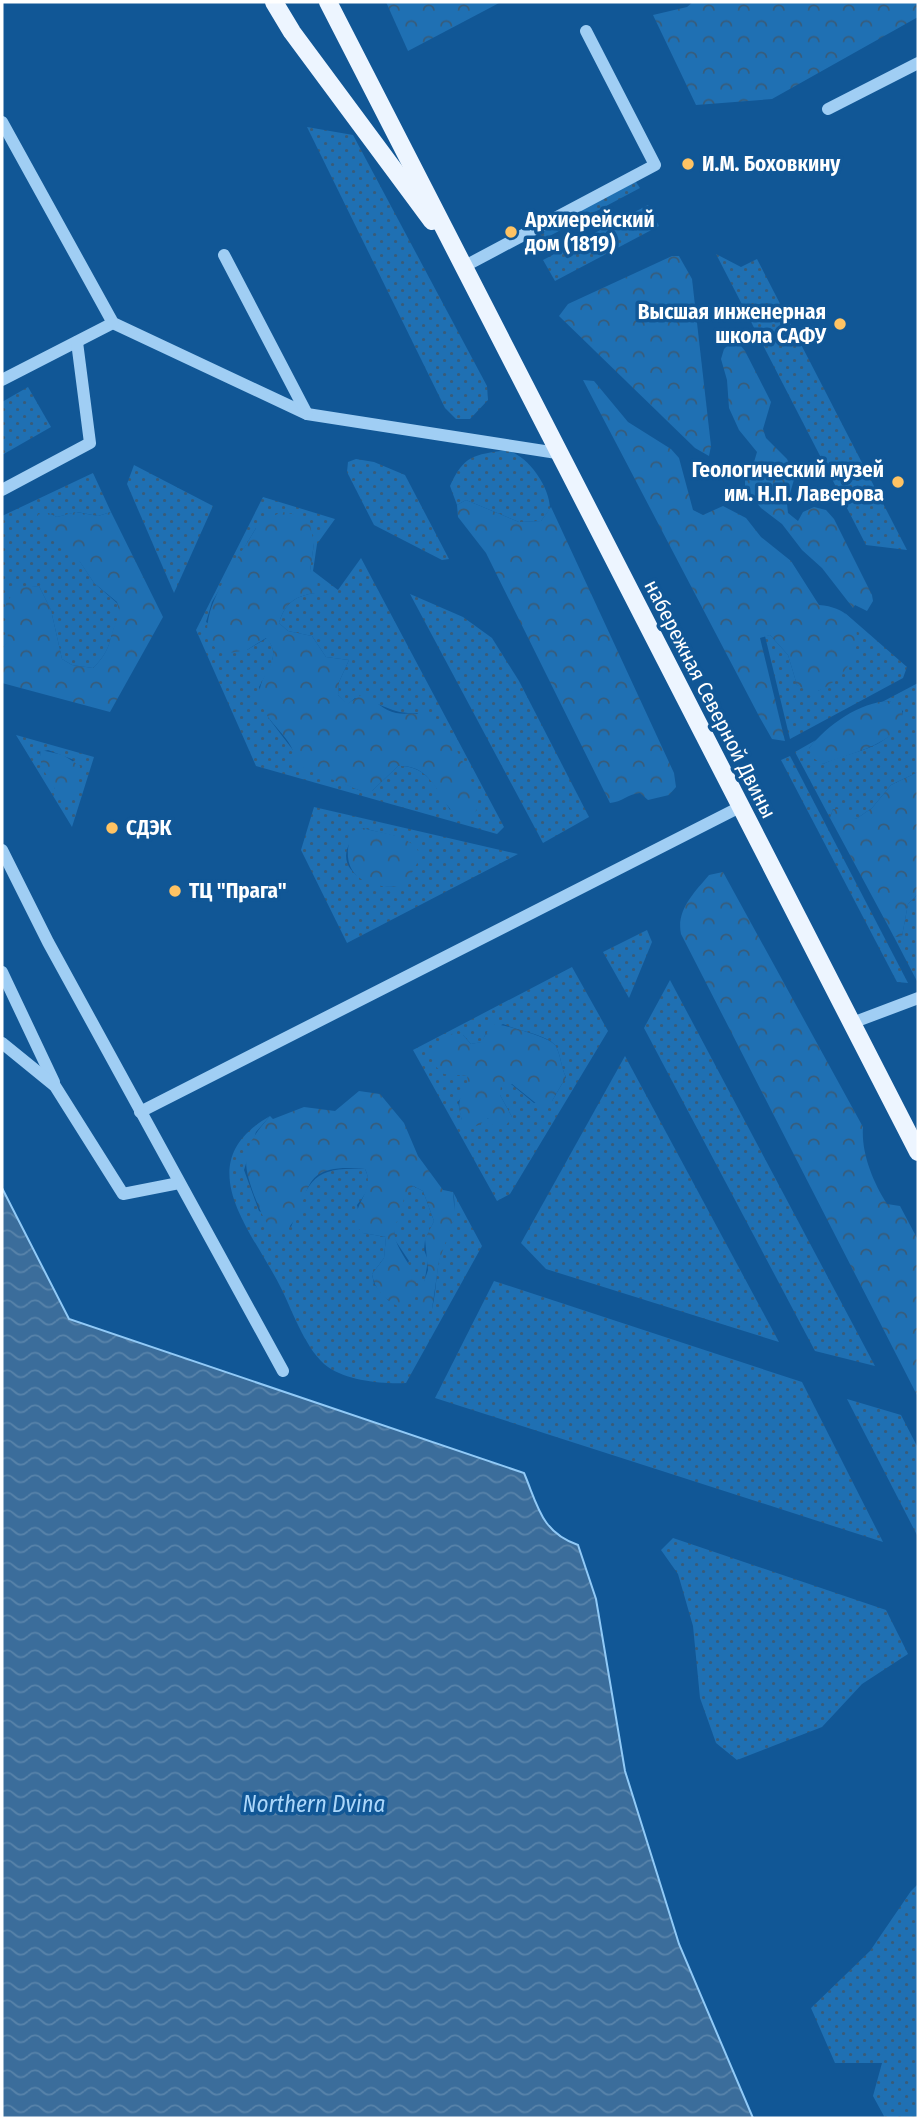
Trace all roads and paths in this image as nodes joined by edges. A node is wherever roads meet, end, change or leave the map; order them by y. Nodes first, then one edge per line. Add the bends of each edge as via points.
1 (274, 2) edge
2 (328, 2) edge
3 (586, 31) dead end
4 (918, 63) edge
5 (828, 109) dead end
6 (2, 122) edge
7 (224, 255) dead end
8 (465, 266) junction
9 (113, 323) junction
10 (76, 342) junction
11 (2, 380) edge
12 (307, 414) junction
13 (557, 453) junction
14 (2, 490) edge
15 (740, 807) junction
16 (2, 850) edge
17 (2, 972) edge
18 (918, 998) edge
19 (852, 1023) junction
20 (2, 1043) edge
21 (55, 1086) junction
22 (140, 1112) junction
23 (918, 1152) edge
24 (179, 1183) junction
25 (283, 1371) dead end

1 - 8 main road, набережная Северной Двины
2 - 8 main road, набережная Северной Двины
3 - 8 lane via 655,165
4 - 5 lane
6 - 9 lane
7 - 12 lane
8 - 13 main road, набережная Северной Двины
9 - 10 lane
9 - 12 lane
10 - 11 lane
10 - 14 lane via 90,443
12 - 13 lane
13 - 15 main road, набережная Северной Двины
15 - 19 main road, набережная Северной Двины
15 - 22 lane
16 - 22 lane
17 - 21 lane
18 - 19 lane
19 - 23 main road, набережная Северной Двины
20 - 21 lane
21 - 24 lane via 124,1194
22 - 24 lane
24 - 25 lane

